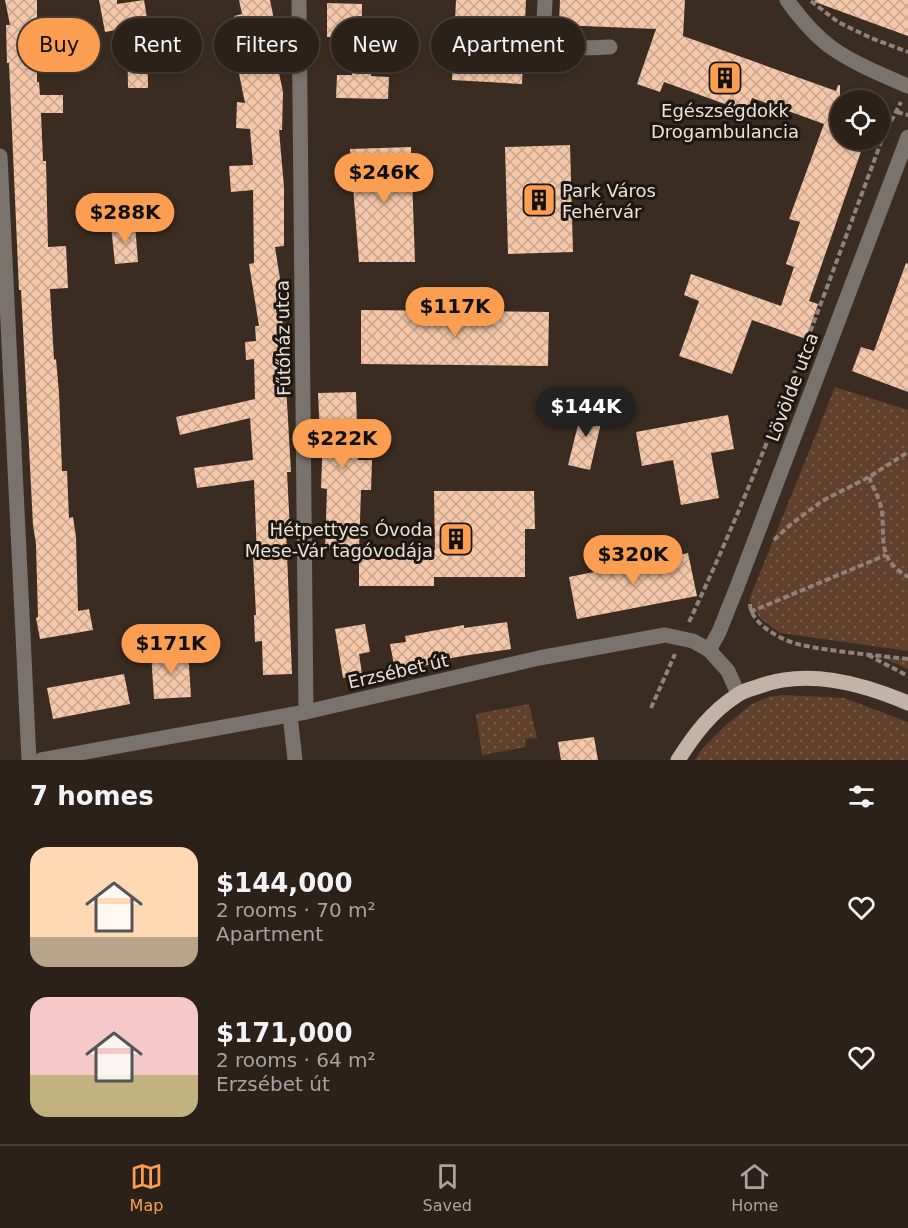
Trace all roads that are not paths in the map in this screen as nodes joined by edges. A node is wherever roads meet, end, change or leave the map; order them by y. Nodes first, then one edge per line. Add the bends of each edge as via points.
1 (299, 0) edge
2 (545, 0) edge
3 (787, 0) edge
4 (610, 47) dead end
5 (908, 86) edge
6 (908, 137) edge
7 (0, 156) edge
8 (709, 650) junction
9 (738, 694) junction
10 (908, 703) edge
11 (306, 712) junction
12 (290, 715) junction
13 (29, 760) edge
14 (41, 760) edge
15 (296, 760) edge
16 (678, 760) edge

1 - 11 street, Fűtőház utca
2 - 4 street via 545,30 551,40 562,47
3 - 5 street via 831,48
6 - 8 street, Lövölde utca via 737,587
7 - 13 street
8 - 9 street, Erzsébet út via 728,671
8 - 11 street, Erzsébet út via 682,638 648,637
9 - 10 main road via 773,681 816,678 855,685
9 - 16 main road via 713,714
11 - 12 street, Erzsébet út
12 - 14 street, Erzsébet út
12 - 15 street

